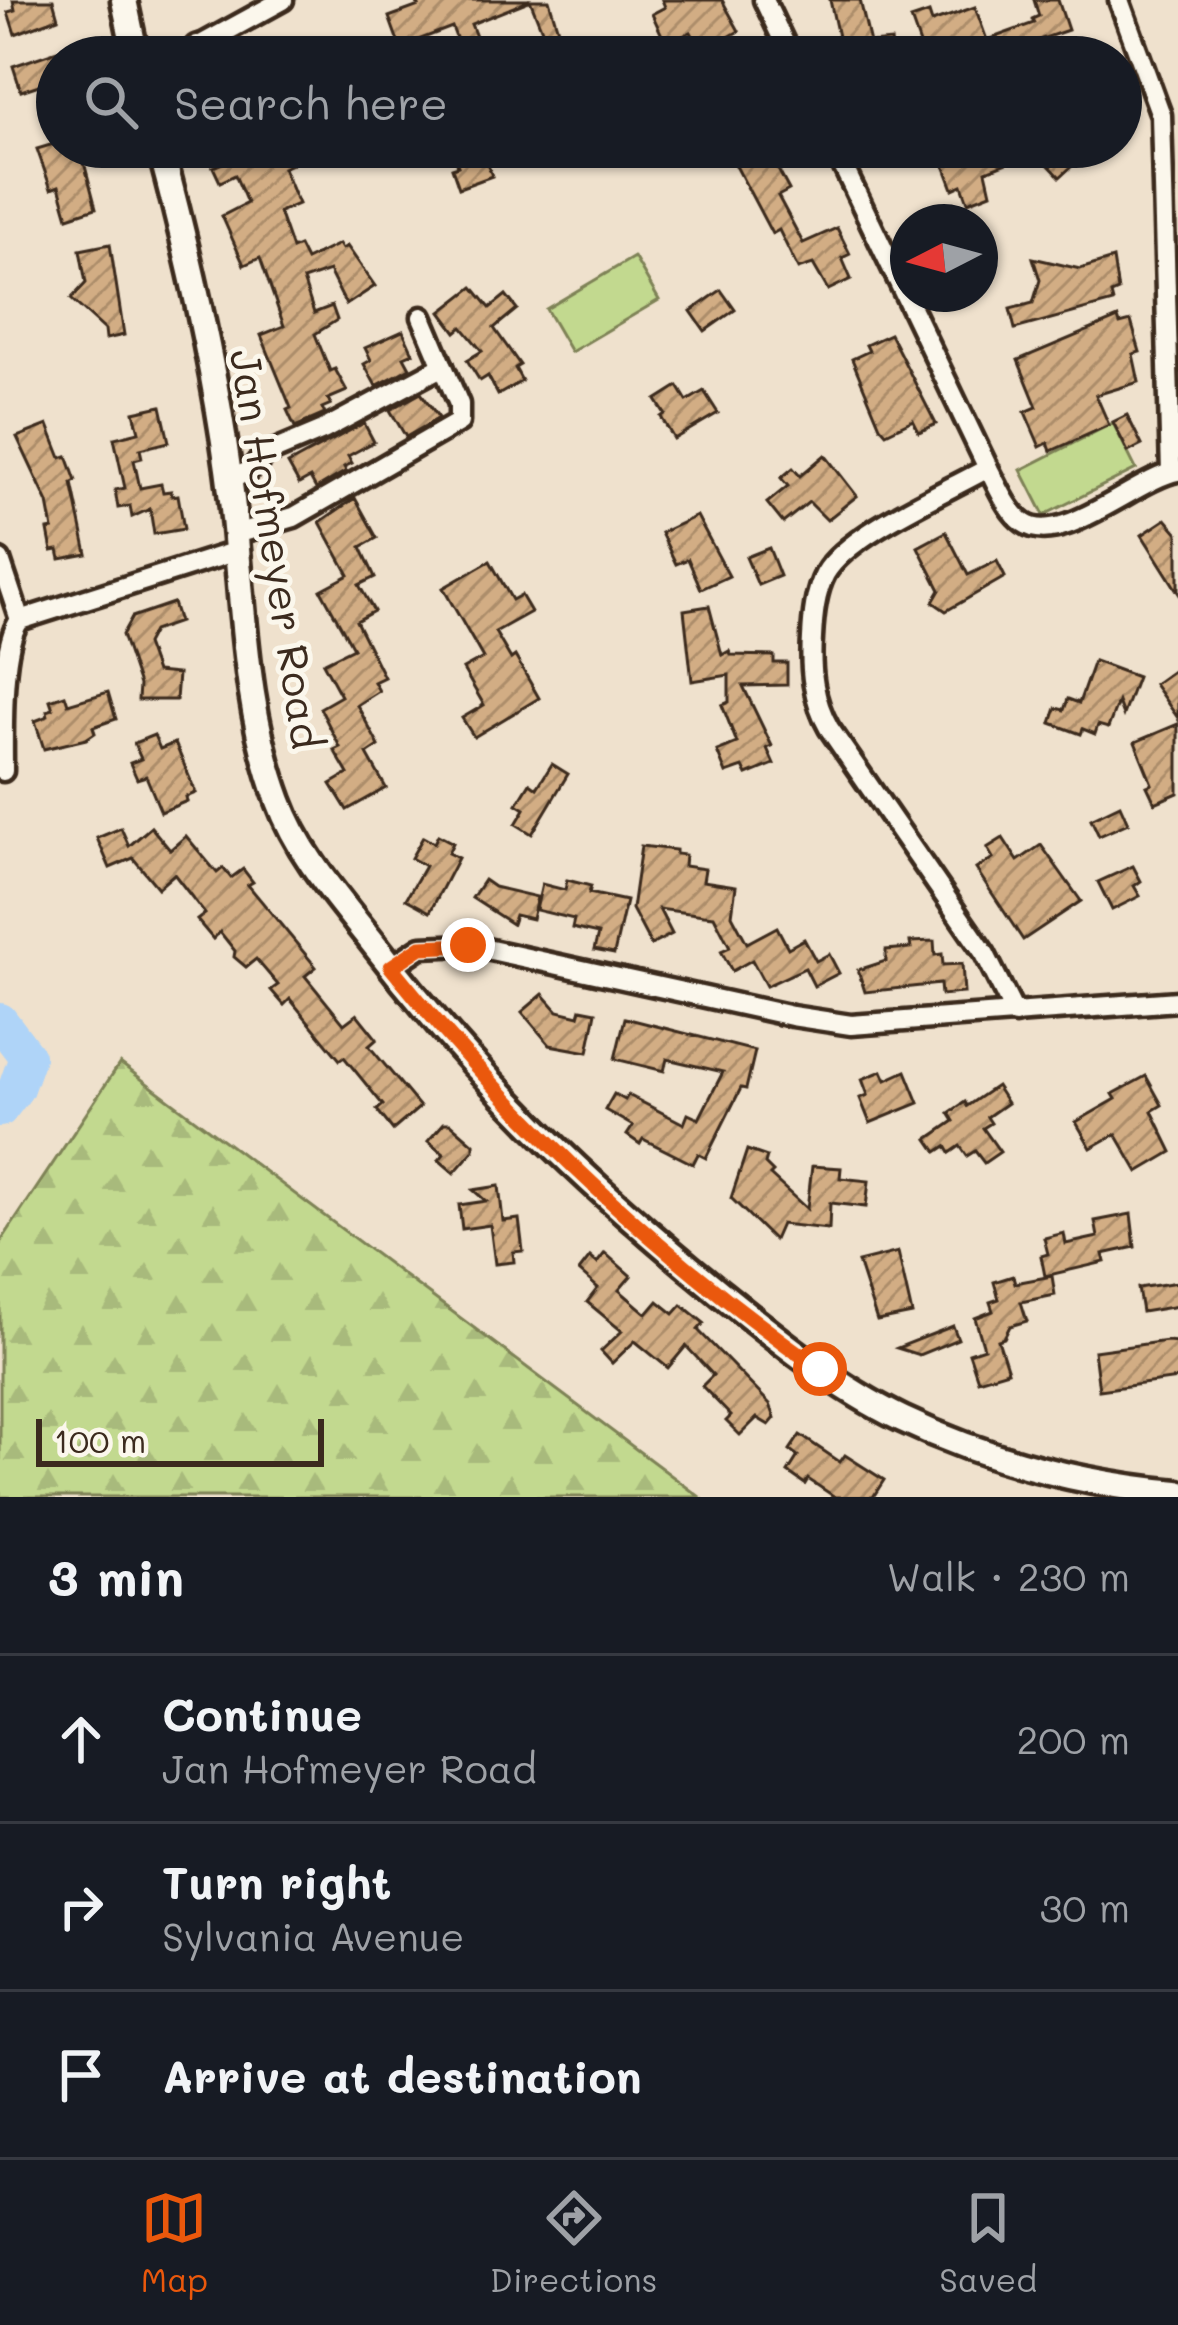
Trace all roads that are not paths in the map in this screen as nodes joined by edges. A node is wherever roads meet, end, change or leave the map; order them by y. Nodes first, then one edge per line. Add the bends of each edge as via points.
1 (124, 0) edge
2 (284, 0) edge
3 (764, 0) edge
4 (1119, 0) edge
5 (132, 36) edge
6 (221, 36) edge
7 (781, 36) edge
8 (1134, 36) edge
9 (1142, 56) edge
10 (165, 168) edge
11 (844, 168) edge
12 (422, 317) dead end
13 (443, 366) junction
14 (988, 469) junction
15 (1175, 472) edge
16 (229, 480) junction
17 (237, 542) junction
18 (0, 560) edge
19 (20, 620) junction
20 (3, 771) edge
21 (391, 967) junction
22 (1178, 1001) edge
23 (1016, 1014) junction
24 (1067, 1486) edge
25 (1178, 1493) edge

1 - 5 street
2 - 6 street
3 - 7 street
4 - 8 street
9 - 15 street via 1161,116
10 - 16 street, Jan Hofmeyer Road
11 - 14 street
12 - 13 street
13 - 16 street
13 - 17 street via 461,412 454,426
14 - 15 street via 1018,518 1036,529 1074,522
14 - 23 street via 835,560 814,612 812,673 830,728 985,954
16 - 17 street, Jan Hofmeyer Road
17 - 19 street
17 - 21 street, Jan Hofmeyer Road via 252,698 280,805 314,867
18 - 19 street
19 - 20 street via 4,646
21 - 23 street via 421,947 468,945 831,1023
21 - 24 street, Jan Hofmeyer Road via 550,1146 779,1341 902,1419
22 - 23 street
24 - 25 street, Jan Hofmeyer Road

